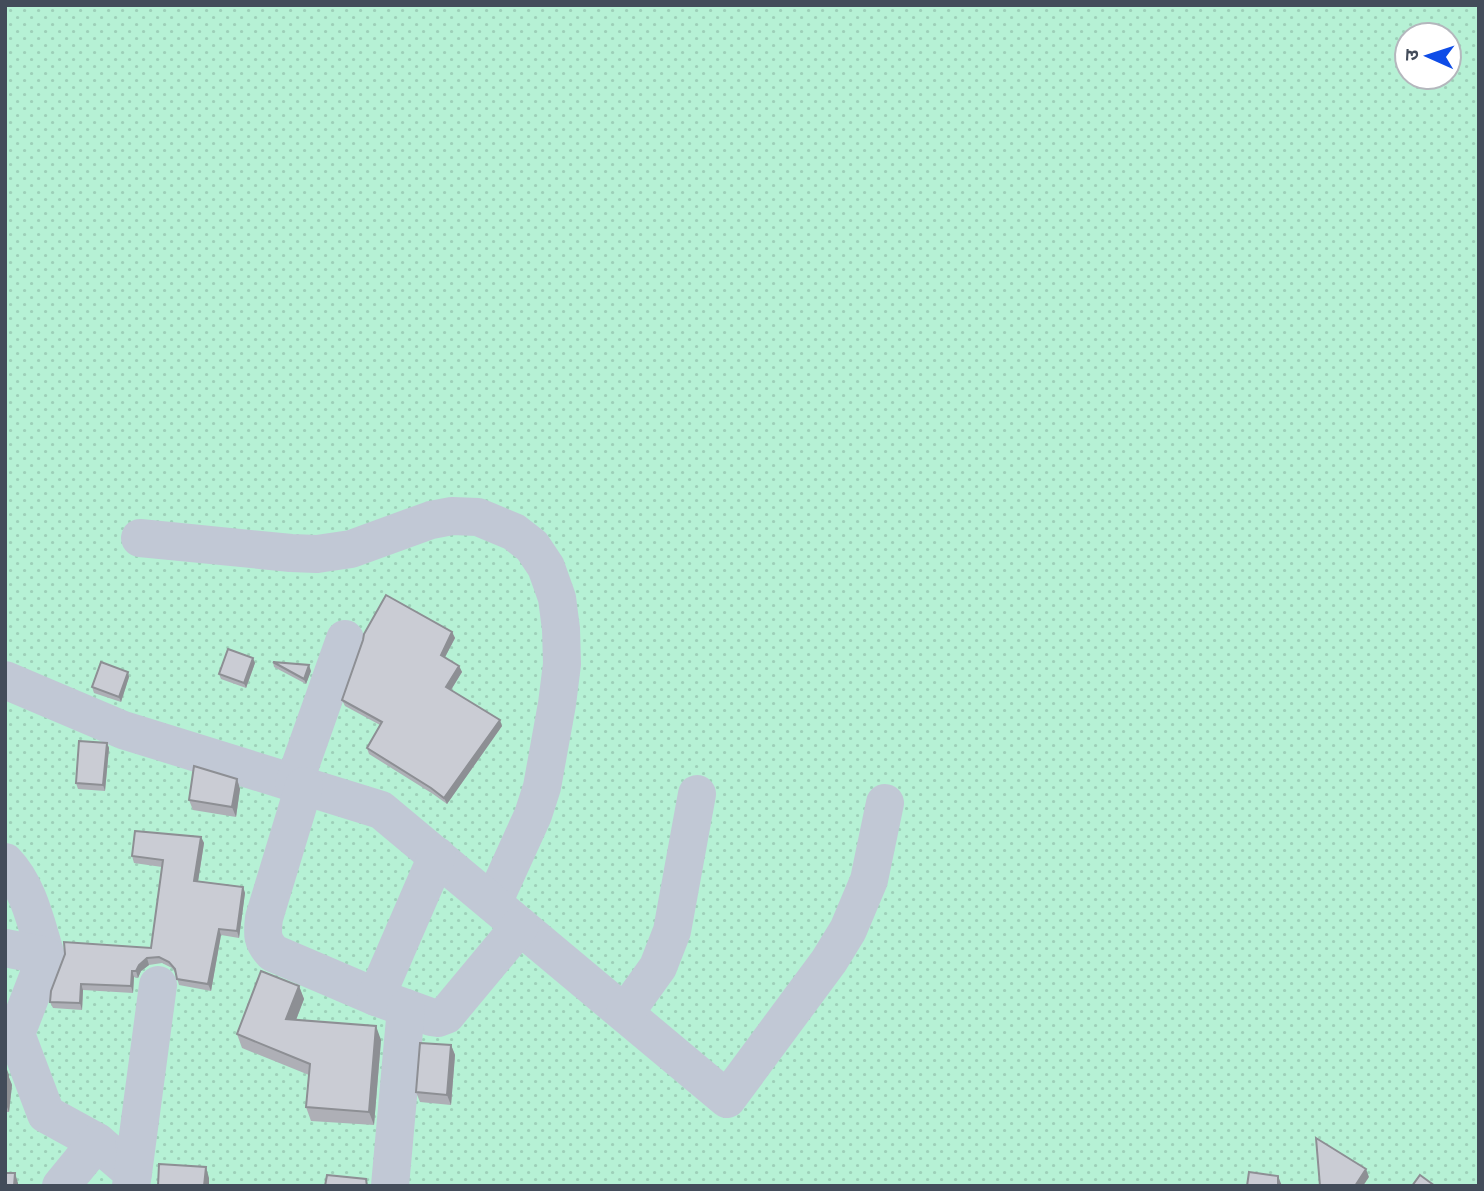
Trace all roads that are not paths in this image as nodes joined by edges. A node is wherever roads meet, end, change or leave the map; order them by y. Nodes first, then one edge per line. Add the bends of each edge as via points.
1 (140, 538) dead end
2 (345, 639) dead end
3 (5, 680) edge
4 (299, 785) junction
5 (697, 794) dead end
6 (885, 803) dead end
7 (437, 856) junction
8 (5, 862) edge
9 (507, 914) junction
10 (5, 948) edge
11 (46, 956) junction
12 (158, 985) dead end
13 (391, 1003) junction
14 (625, 1013) junction
15 (97, 1142) junction
16 (132, 1179) edge
17 (61, 1186) edge
18 (390, 1186) edge

1 - 9 street via 317,554 351,549 452,516 478,517 514,532 532,546 546,567 557,598 562,664 542,787
2 - 4 street
3 - 4 street via 123,730
4 - 7 street via 381,810
4 - 13 street via 264,918 265,944 273,953
5 - 14 street via 665,951
6 - 14 street via 869,880 848,930 727,1100
7 - 9 street
7 - 13 street
8 - 11 street via 26,893
9 - 13 street via 446,1015 431,1017
9 - 14 street
10 - 11 street
11 - 15 street via 16,1034 46,1114
12 - 16 street
13 - 18 street
15 - 16 street
15 - 17 street

